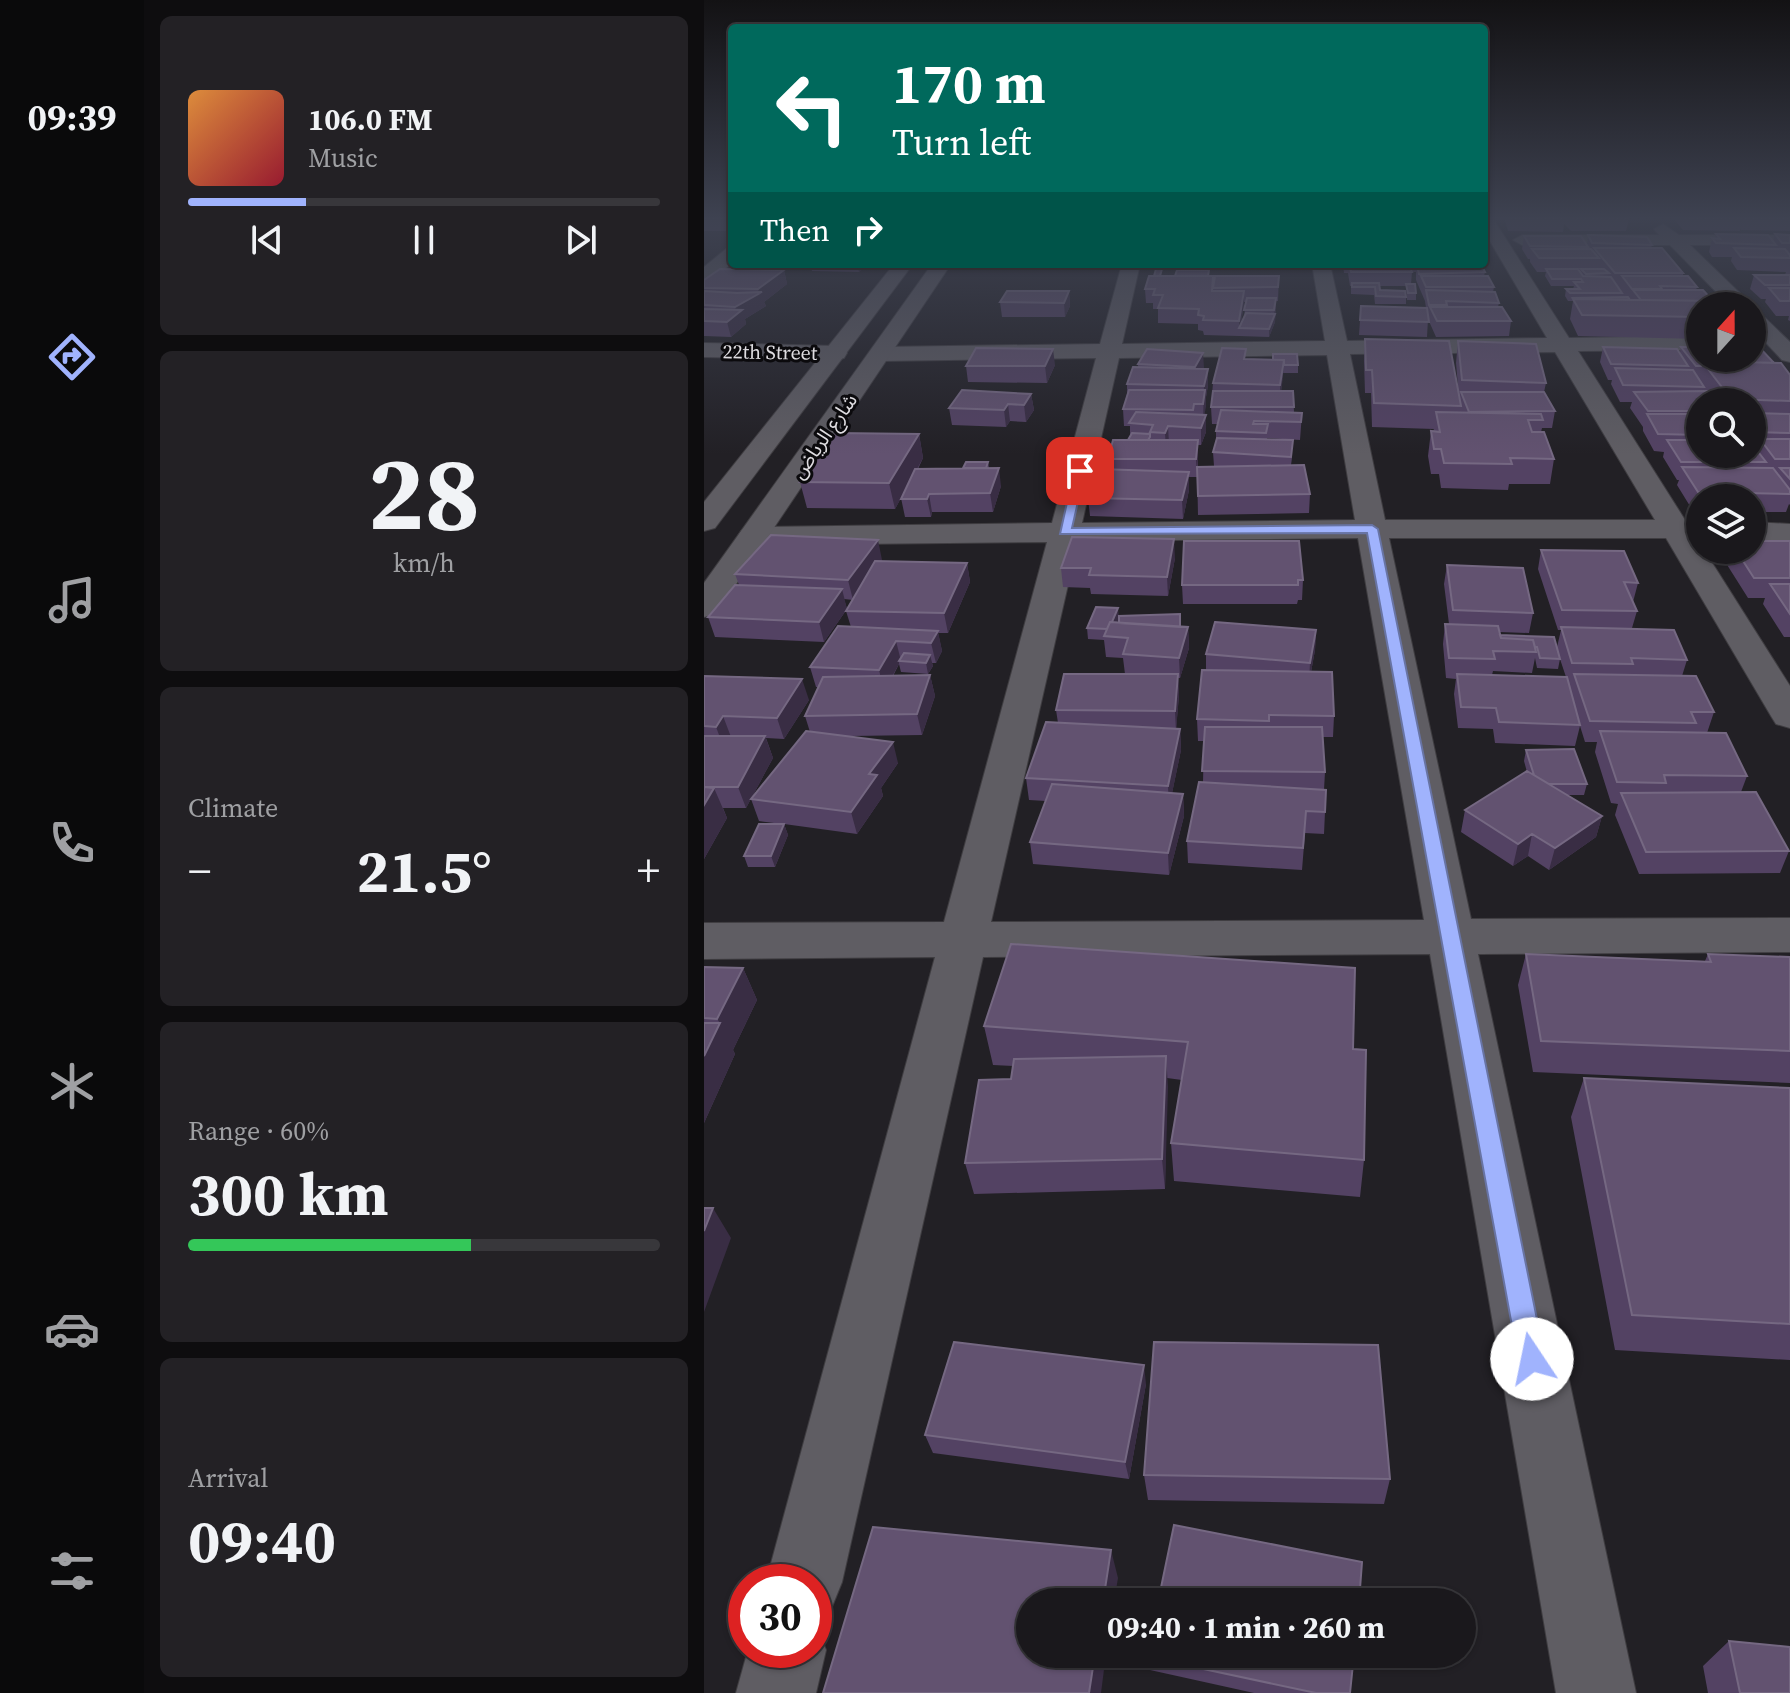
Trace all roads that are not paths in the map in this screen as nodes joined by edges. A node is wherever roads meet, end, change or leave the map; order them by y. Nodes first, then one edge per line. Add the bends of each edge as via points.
1 (880, 296) edge
2 (920, 296) edge
3 (1123, 296) edge
4 (1327, 296) edge
5 (1529, 296) edge
6 (1766, 328) edge
7 (1686, 343) edge
8 (1561, 344) junction
9 (1766, 345) edge
10 (1337, 346) junction
11 (1787, 347) edge
12 (1110, 349) junction
13 (704, 350) edge
14 (836, 353) junction
15 (881, 354) junction
16 (704, 522) edge
17 (1686, 528) edge
18 (1372, 529) junction
19 (1686, 529) edge
20 (1064, 531) junction
21 (1766, 532) edge
22 (1790, 533) edge
23 (753, 536) junction
24 (1706, 564) edge
25 (704, 607) edge
26 (1790, 716) edge
27 (1450, 935) junction
28 (1790, 935) edge
29 (704, 941) edge
30 (963, 942) junction
31 (808, 1564) edge
32 (782, 1668) edge
33 (776, 1693) edge
34 (1596, 1693) edge

1 - 14 street, شارع الرياض
2 - 15 street, شارع الرياض
3 - 12 street
4 - 10 street
5 - 8 street
6 - 11 street
7 - 8 street
8 - 10 street
8 - 17 street
9 - 11 street
10 - 12 street
10 - 18 street
12 - 15 street
12 - 20 street
13 - 14 street, 22th Street
14 - 16 street, شارع الرياض
15 - 23 street, شارع الرياض
18 - 19 street
18 - 20 street
18 - 27 street
20 - 23 street
20 - 30 street
21 - 22 street
23 - 25 street, شارع الرياض
24 - 26 street
27 - 28 street
27 - 30 street
27 - 34 street
29 - 30 street
30 - 31 street
32 - 33 street

